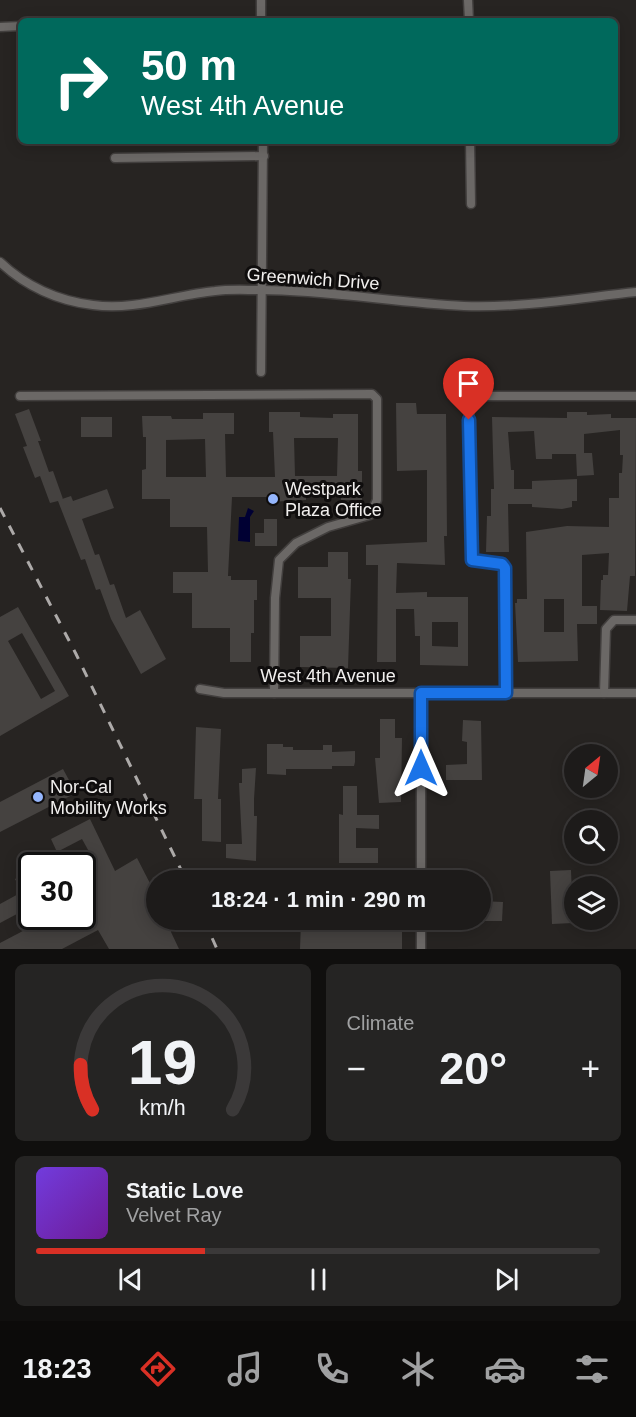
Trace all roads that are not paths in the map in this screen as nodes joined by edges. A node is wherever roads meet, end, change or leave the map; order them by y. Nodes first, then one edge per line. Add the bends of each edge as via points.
1 (261, 0) edge
2 (468, 0) edge
3 (261, 18) edge
4 (469, 18) edge
5 (18, 26) edge
6 (0, 27) edge
7 (263, 144) edge
8 (470, 144) edge
9 (264, 156) junction
10 (115, 158) dead end
11 (471, 204) dead end
12 (0, 262) edge
13 (262, 290) junction
14 (636, 292) edge
15 (261, 372) dead end
16 (20, 396) dead end
17 (636, 396) edge
18 (636, 620) edge
19 (200, 689) dead end
20 (274, 693) junction
21 (421, 693) junction
22 (506, 693) junction
23 (604, 693) junction
24 (636, 693) edge
25 (421, 870) edge
26 (421, 930) edge
27 (421, 949) edge

1 - 3 street
2 - 4 street
5 - 6 street
7 - 9 street
8 - 11 street
9 - 10 street
9 - 13 street
12 - 13 street, Greenwich Drive via 40,290 94,306 129,305 214,291
13 - 14 street, Greenwich Drive via 467,306
13 - 15 street
16 - 20 street via 372,394 376,399 377,500 370,515 328,527 296,543 279,560 274,598
17 - 22 street via 469,396 472,560 502,564 505,568
18 - 23 street via 614,620 606,629
19 - 20 street, West 4th Avenue
20 - 21 street, West 4th Avenue
21 - 22 street, West 4th Avenue
21 - 25 street
22 - 23 street, West 4th Avenue
23 - 24 street, West 4th Avenue
26 - 27 street

